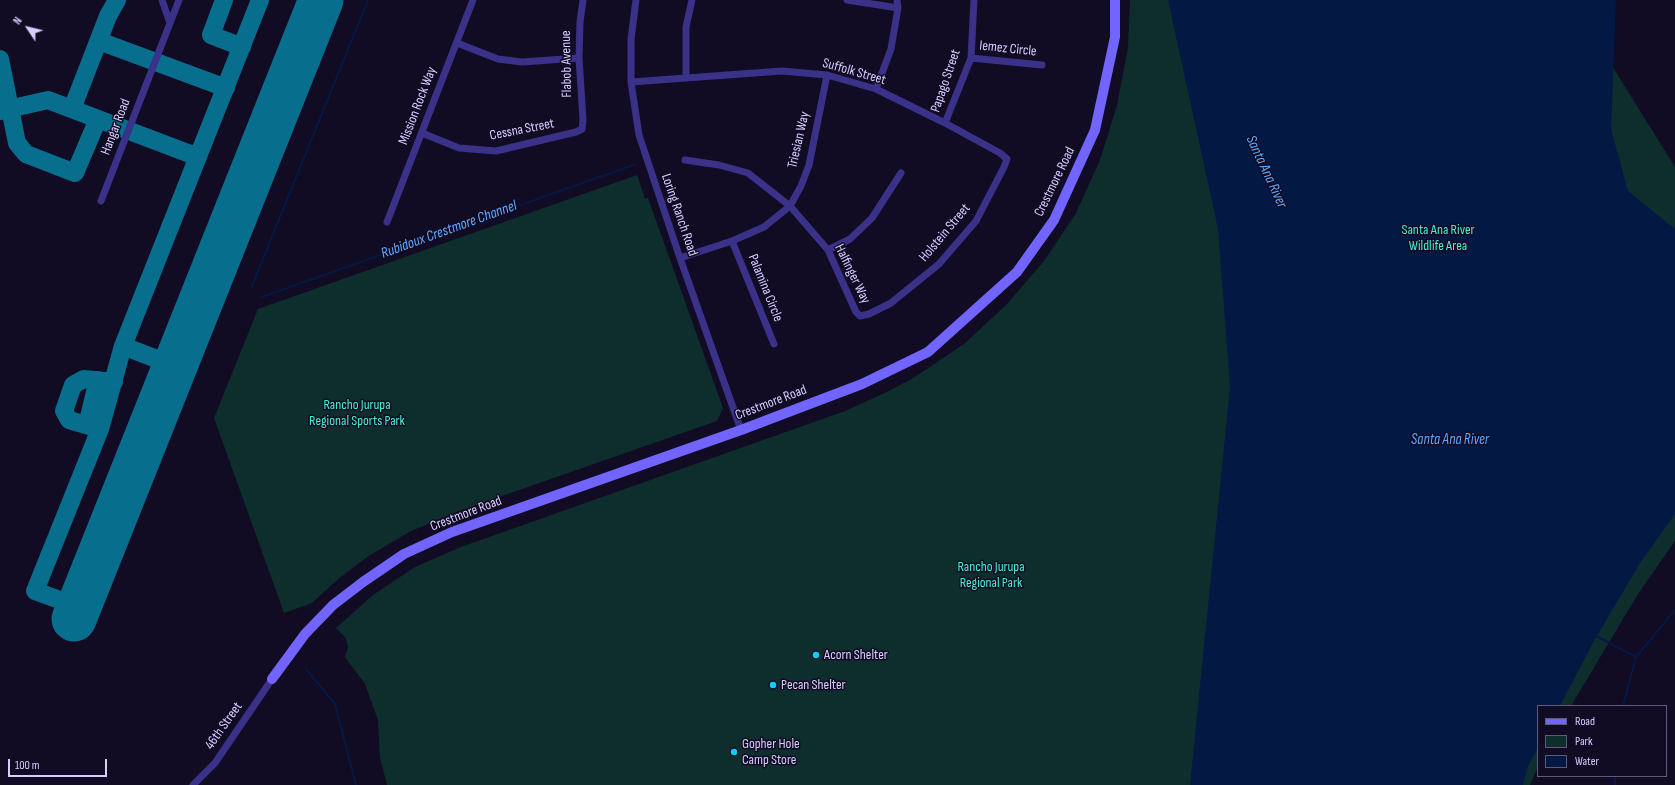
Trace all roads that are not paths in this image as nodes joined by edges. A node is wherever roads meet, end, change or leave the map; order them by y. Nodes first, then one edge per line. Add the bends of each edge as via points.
1 (162, 0) edge
2 (179, 0) edge
3 (473, 0) edge
4 (583, 0) edge
5 (636, 0) edge
6 (692, 0) edge
7 (847, 0) edge
8 (897, 0) edge
9 (974, 0) edge
10 (1115, 0) edge
11 (898, 8) junction
12 (170, 23) junction
13 (457, 43) junction
14 (579, 58) junction
15 (971, 58) junction
16 (1042, 66) dead end
17 (827, 75) junction
18 (686, 78) junction
19 (631, 82) junction
20 (876, 89) junction
21 (945, 124) junction
22 (582, 129) joint
23 (422, 133) junction
24 (1007, 159) joint
25 (685, 160) dead end
26 (902, 173) dead end
27 (101, 201) dead end
28 (790, 206) junction
29 (387, 222) dead end
30 (732, 241) junction
31 (828, 250) junction
32 (680, 258) junction
33 (860, 316) joint
34 (774, 344) dead end
35 (741, 430) junction
36 (272, 679) joint
37 (193, 785) edge

1 - 12 street
2 - 12 street, Hangar Road
3 - 13 street, Mission Rock Way
4 - 14 street, Flabob Avenue
5 - 19 street, Loring Ranch Road via 631,39
6 - 18 street via 686,27
7 - 11 street
8 - 11 street
9 - 15 street, Papago Street
10 - 35 street, Crestmore Road via 1115,37 1095,130 1054,220 1017,272 928,352 862,384
11 - 20 street via 891,49
12 - 27 street, Hangar Road
13 - 14 street via 498,59 522,62
13 - 23 street, Mission Rock Way
14 - 22 street, Flabob Avenue
15 - 16 street, Iemez Circle
15 - 21 street, Papago Street
17 - 18 street, Suffolk Street via 782,71
17 - 20 street, Suffolk Street
17 - 28 street, Triesian Way via 809,165
18 - 19 street, Suffolk Street
19 - 32 street, Loring Ranch Road via 639,135
20 - 21 street, Suffolk Street
21 - 24 street, Suffolk Street
22 - 23 street, Cessna Street via 496,151 459,148
23 - 29 street, Mission Rock Way
24 - 33 street, Holstein Street via 976,221 939,264 891,303
25 - 28 street, Halfinger Way via 748,173
26 - 31 street via 872,218 850,239
28 - 30 street, Triesian Way via 764,226
28 - 31 street, Halfinger Way
30 - 32 street, Triesian Way
30 - 34 street, Palamina Circle
31 - 33 street, Halfinger Way
32 - 35 street, Loring Ranch Road
35 - 36 street, Crestmore Road via 452,532 404,554 333,605 305,634
36 - 37 street, 46th Street via 215,763

